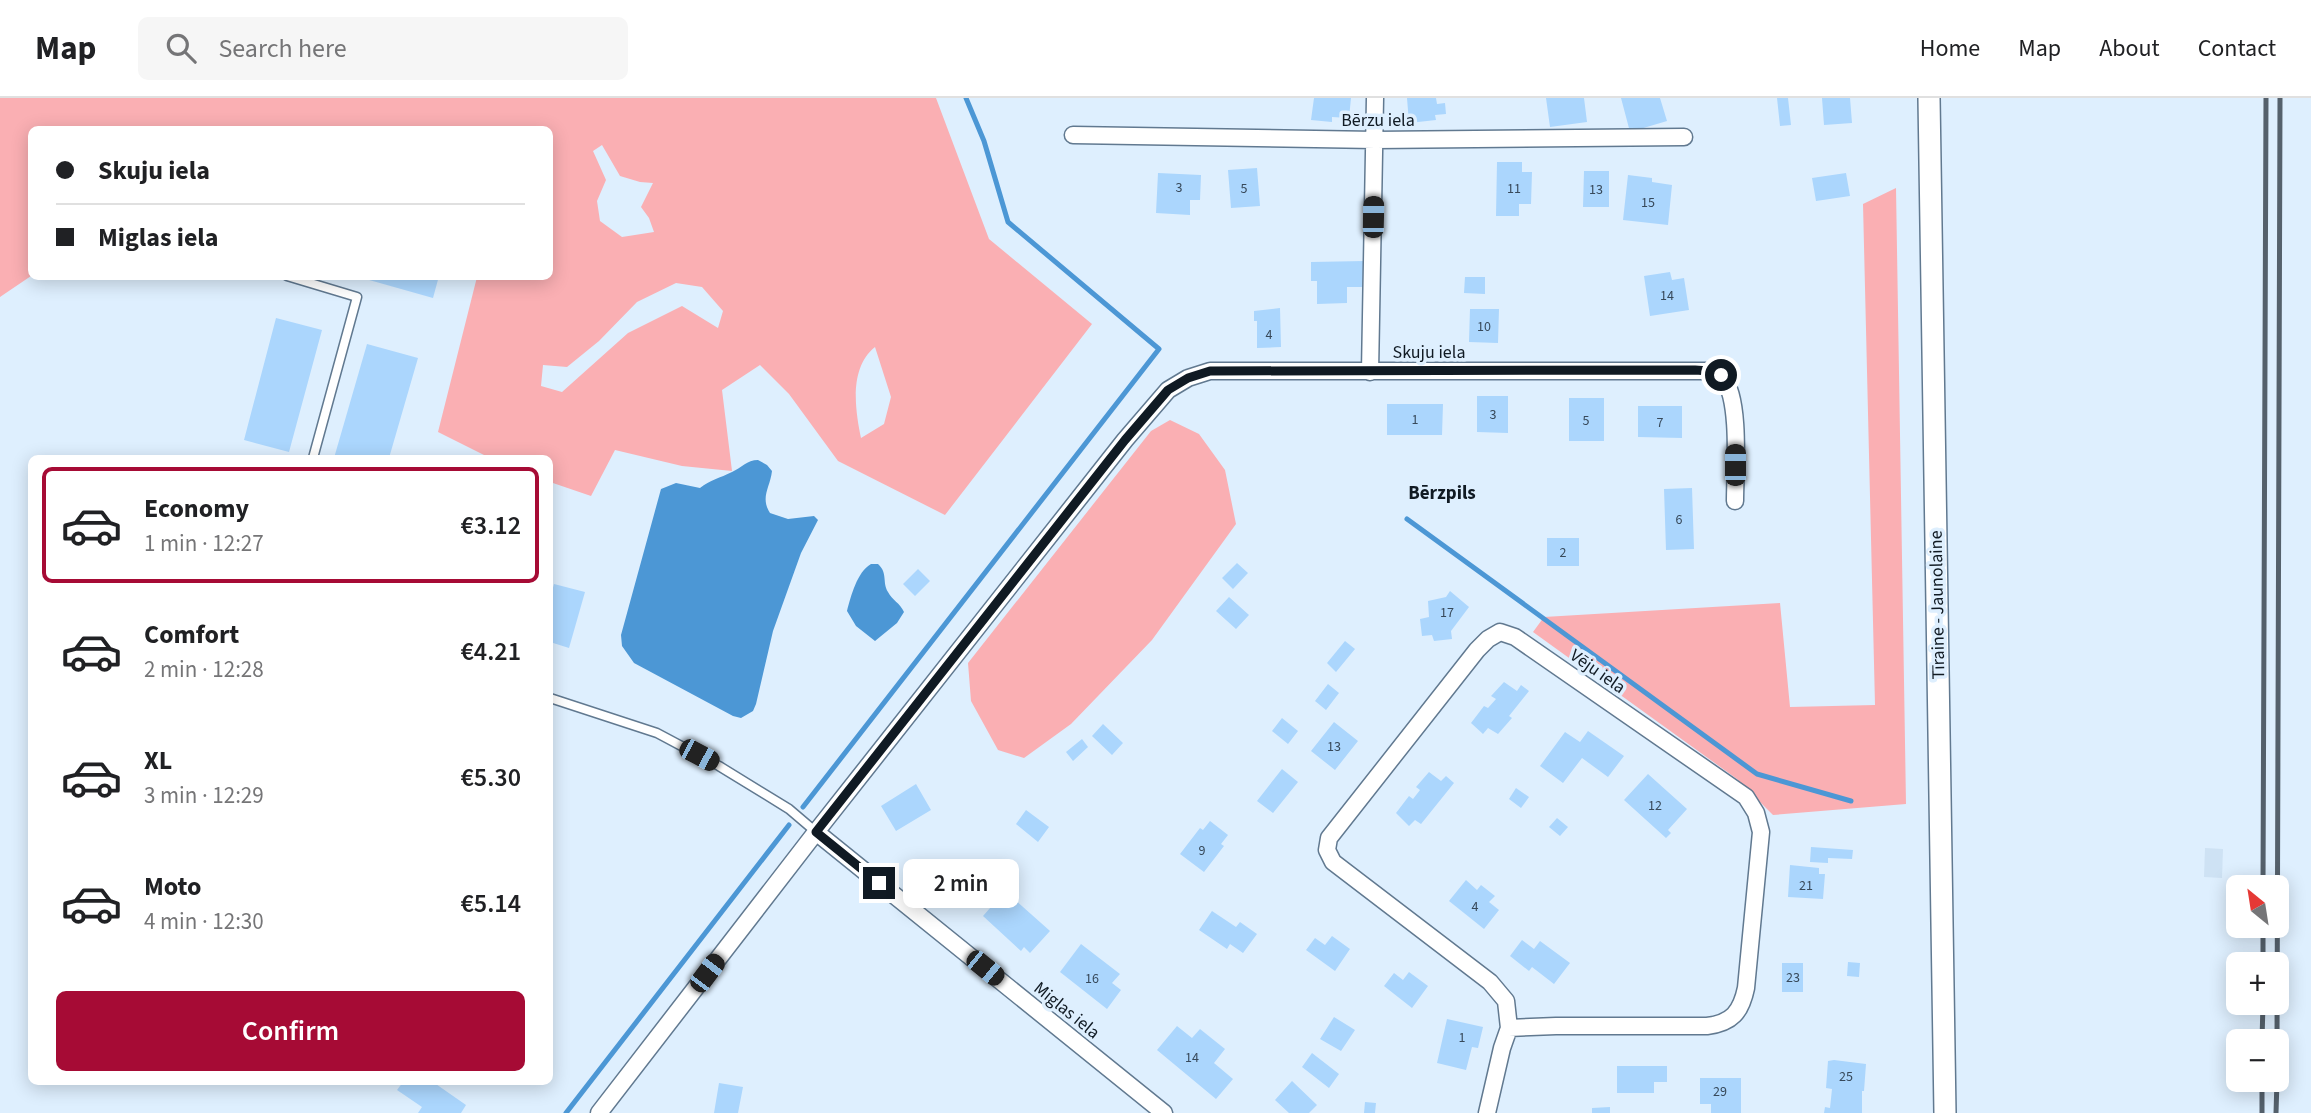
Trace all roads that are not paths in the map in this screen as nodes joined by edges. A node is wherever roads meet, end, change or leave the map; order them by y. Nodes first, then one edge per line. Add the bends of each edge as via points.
1 (1375, 98) edge
2 (1929, 98) edge
3 (1073, 135) dead end
4 (1684, 137) dead end
5 (1375, 140) junction
6 (300, 280) edge
7 (1370, 372) junction
8 (314, 455) edge
9 (1735, 501) dead end
10 (553, 699) edge
11 (816, 832) junction
12 (1509, 1028) junction
13 (600, 1112) edge
14 (1164, 1113) edge
15 (1487, 1113) edge
16 (1945, 1113) edge

1 - 5 street
2 - 16 main road, Tīraine - Jaunolaine
3 - 5 street, Bērzu iela
4 - 5 street, Bērzu iela
5 - 7 street
6 - 8 lane via 357,297
7 - 9 street, Skuju iela via 1695,370 1721,375 1730,391 1735,428
7 - 11 street, Skuju iela via 1210,371 1168,390
10 - 11 lane via 657,733 789,809
11 - 13 street
11 - 14 street, Miglas iela
12 - 12 street, Vēju iela via 1506,1001 1490,982 1333,862 1327,850 1329,838 1477,650 1500,632 1515,637 1746,797 1761,832 1746,988 1733,1018 1707,1026
12 - 15 street

